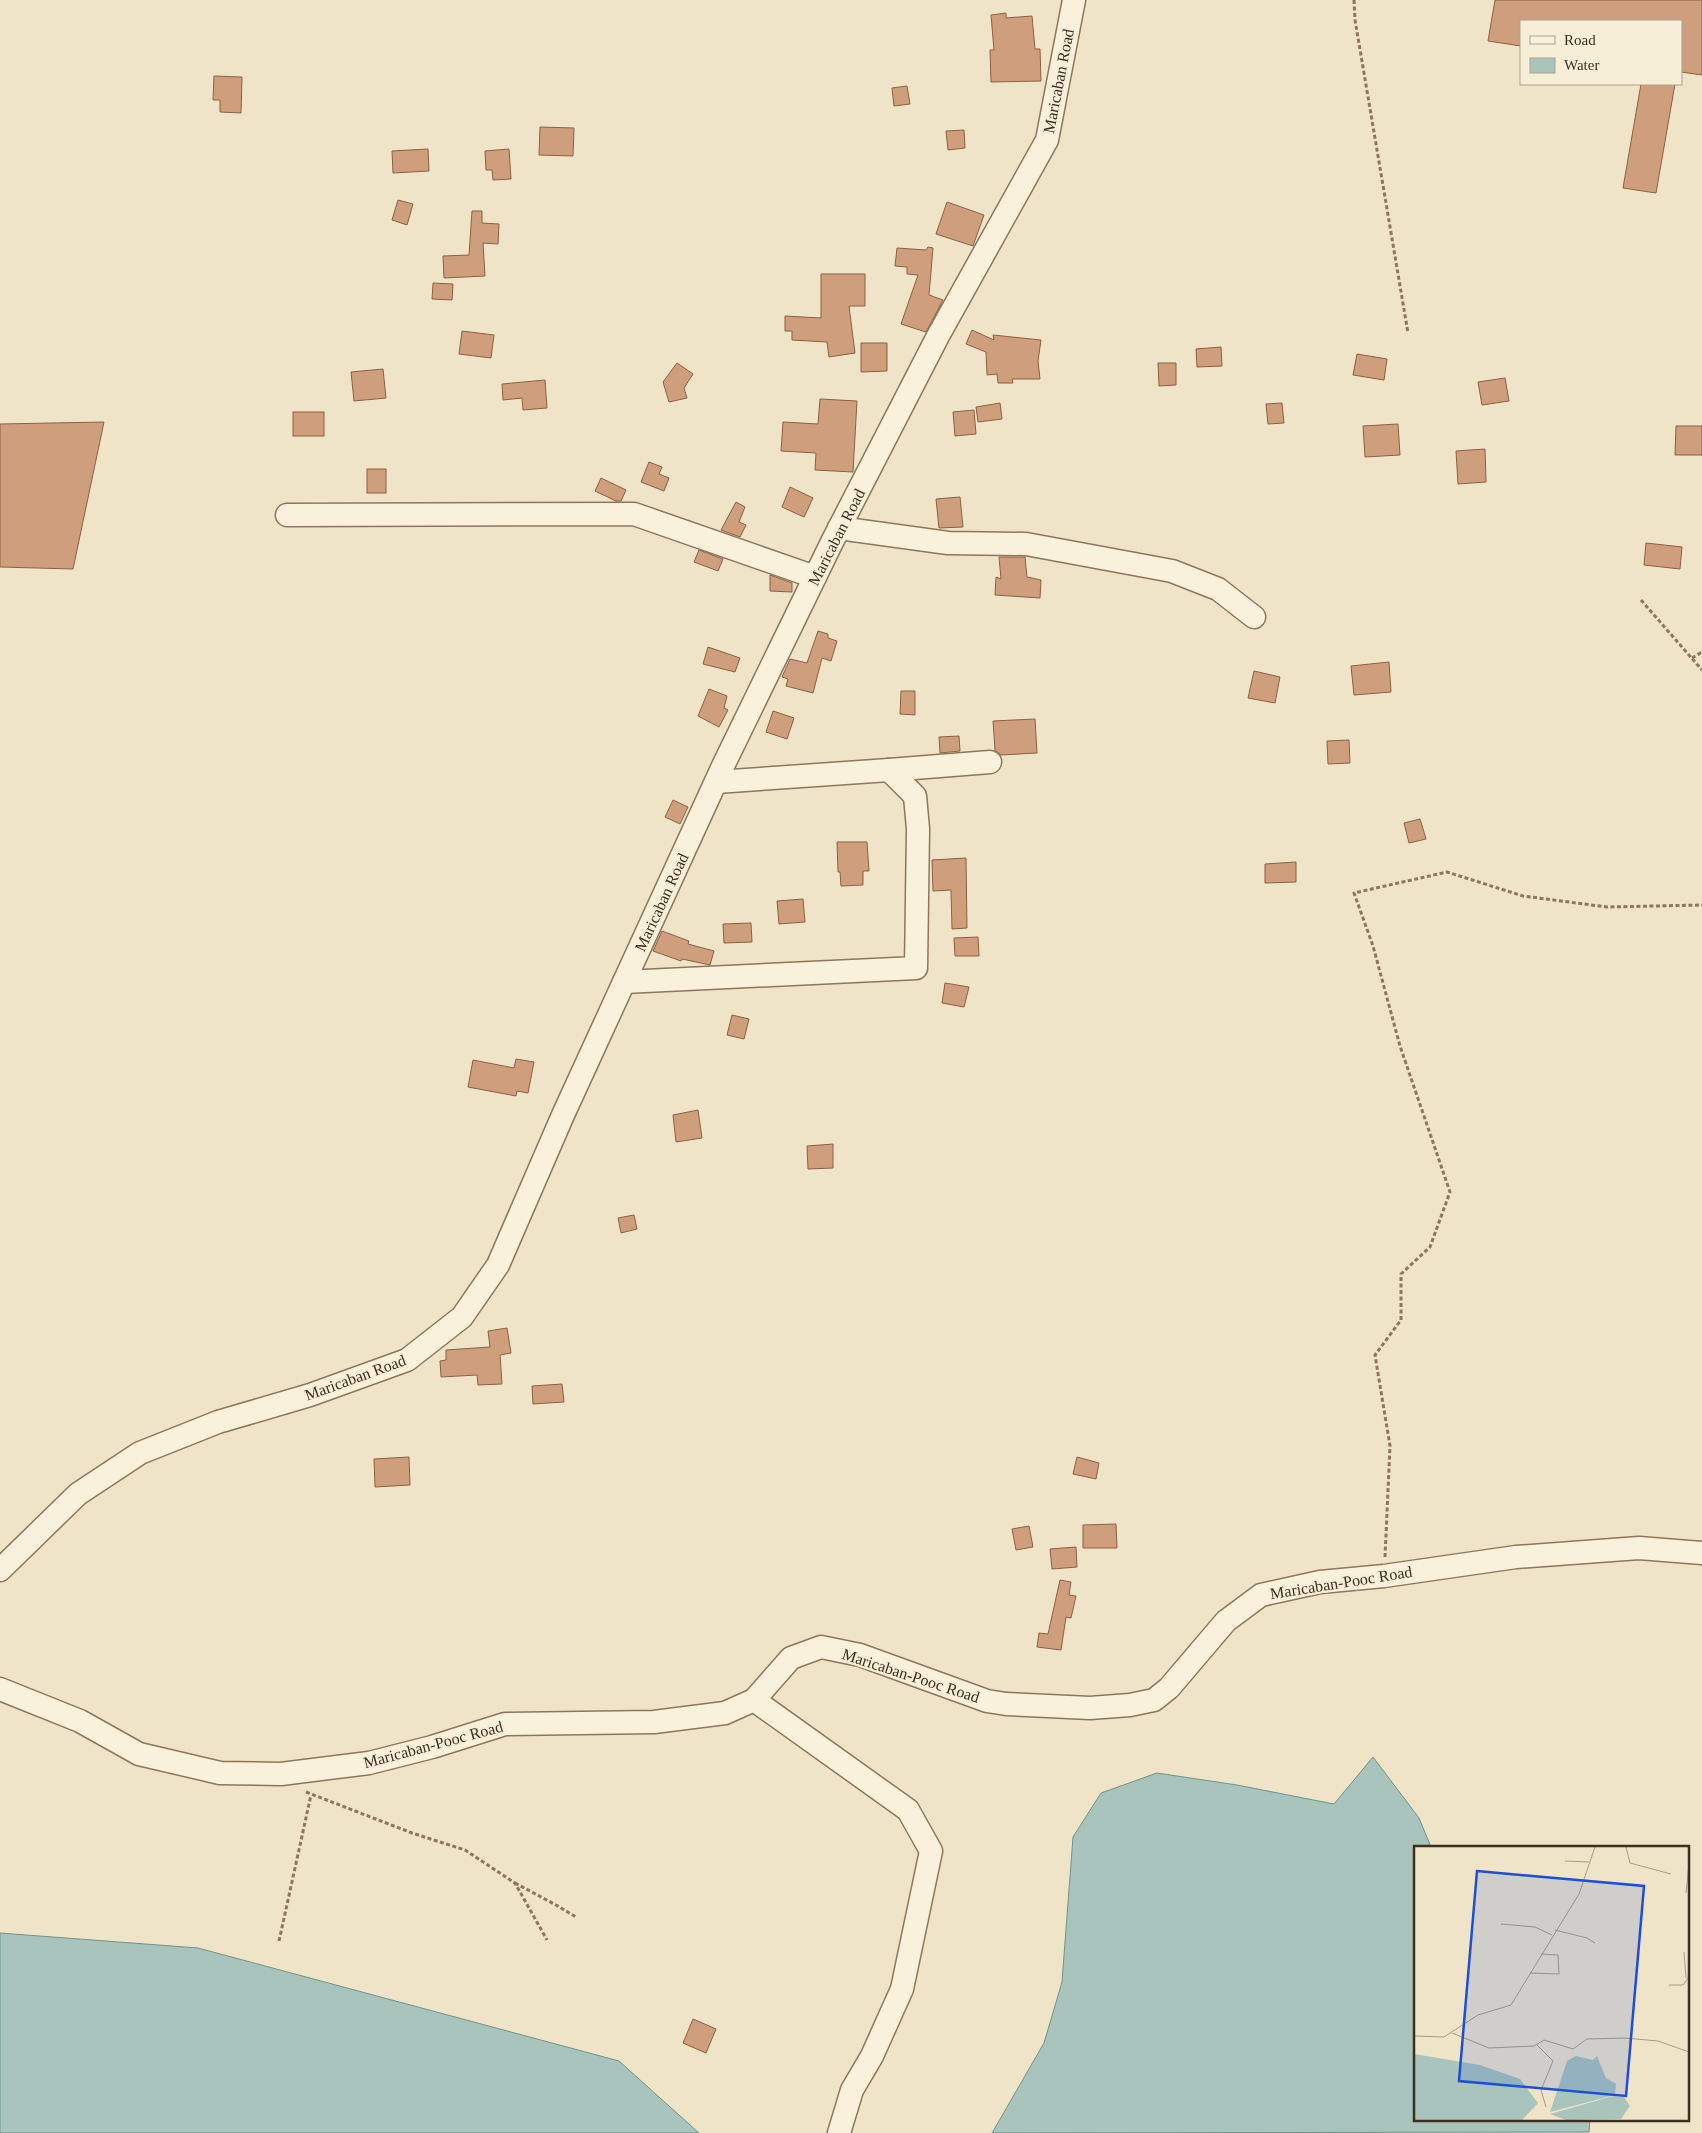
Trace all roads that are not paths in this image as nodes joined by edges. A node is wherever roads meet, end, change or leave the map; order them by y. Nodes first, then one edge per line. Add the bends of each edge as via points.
1 (1074, 0) edge
2 (287, 514) dead end
3 (839, 528) junction
4 (815, 578) junction
5 (1254, 617) dead end
6 (990, 762) dead end
7 (889, 770) junction
8 (716, 782) junction
9 (624, 982) junction
10 (1702, 1553) edge
11 (0, 1570) edge
12 (0, 1689) edge
13 (754, 1700) junction
14 (839, 2133) edge

1 - 3 street, Maricaban Road via 1048,140 938,336
2 - 4 street via 634,514
3 - 4 street, Maricaban Road
3 - 5 street via 948,543 1026,544 1172,571 1218,589
4 - 8 street, Maricaban Road
6 - 7 street
7 - 8 street
7 - 9 street via 915,796 918,828 916,968
8 - 9 street, Maricaban Road
9 - 11 street, Maricaban Road via 498,1265 462,1317 406,1360 310,1395 218,1422 140,1453 78,1494
10 - 13 street, Maricaban-Pooc Road via 1639,1548 1535,1555 1320,1582 1260,1595 1226,1621 1169,1688 1154,1700 1130,1705 1090,1708 1006,1704 860,1655 822,1647 791,1658
12 - 13 street, Maricaban-Pooc Road via 80,1721 139,1754 220,1773 281,1774 369,1763 505,1724 654,1722 725,1713
13 - 14 street via 908,1810 931,1851 902,1989 872,2056 852,2090

